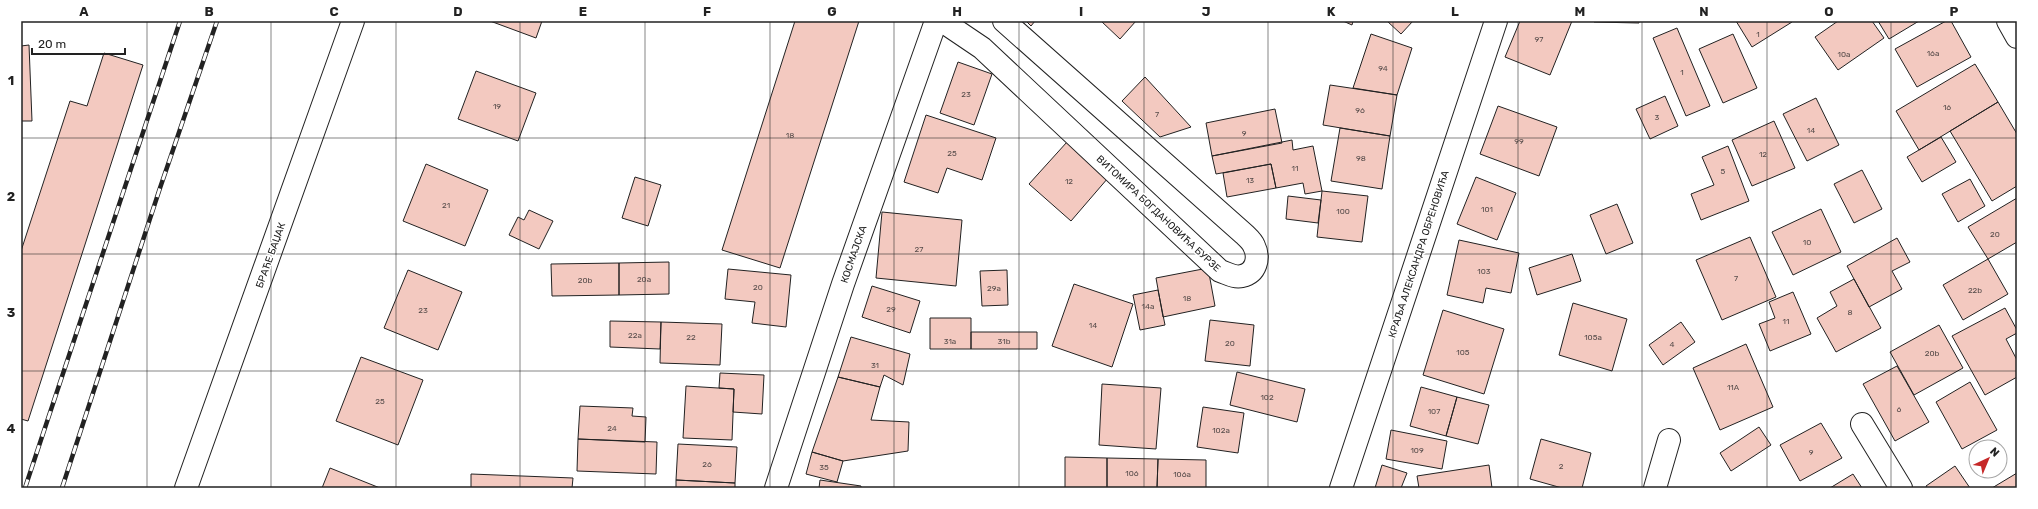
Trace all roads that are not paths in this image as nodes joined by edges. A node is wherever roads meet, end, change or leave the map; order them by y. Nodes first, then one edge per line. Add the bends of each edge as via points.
1 (353, 21) edge
2 (936, 21) edge
3 (942, 21) edge
4 (1004, 21) edge
5 (1496, 21) edge
6 (2008, 21) edge
7 (2017, 37) edge
8 (1862, 424) dead end
9 (1669, 440) dead end
10 (186, 488) edge
11 (776, 488) edge
12 (1341, 488) edge
13 (1655, 488) edge
14 (1901, 488) edge

1 - 10 street, БРАЋЕ БАЏАК
2 - 11 street, КОСМАЈСКА via 843,284
3 - 4 street, ВИТОМИРА БОГДАНОВИЋА БУРЗЕ via 982,48 1220,271 1232,276 1251,272 1256,264 1257,255 1254,246 1244,234
5 - 12 street, КРАЉА АЛЕКСАНДРА ОБРЕНОВИЋА
6 - 7 street
8 - 14 street
9 - 13 street

